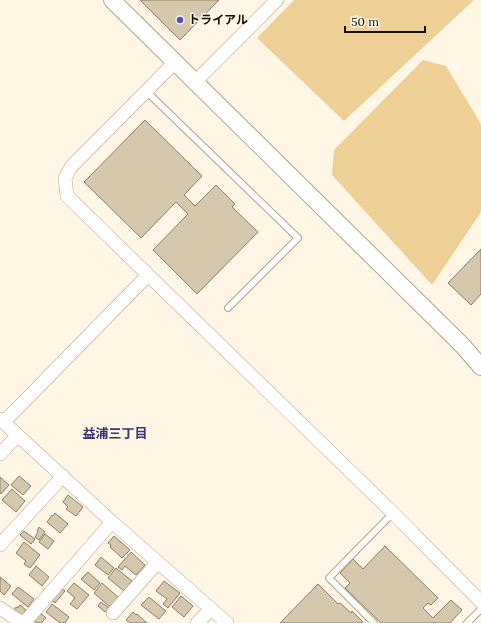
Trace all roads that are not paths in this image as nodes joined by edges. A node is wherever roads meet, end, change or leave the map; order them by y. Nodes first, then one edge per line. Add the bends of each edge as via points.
1 (112, 0) edge
2 (277, 0) edge
3 (175, 62) junction
4 (195, 82) junction
5 (146, 91) junction
6 (148, 275) junction
7 (228, 308) dead end
8 (481, 367) edge
9 (2, 421) edge
10 (18, 435) junction
11 (0, 454) edge
12 (63, 476) junction
13 (393, 513) junction
14 (112, 522) junction
15 (0, 545) edge
16 (158, 562) junction
17 (481, 602) edge
18 (0, 608) edge
19 (211, 609) junction
20 (481, 609) edge
21 (114, 613) dead end
22 (23, 623) edge
23 (197, 623) edge
24 (227, 623) edge
25 (374, 623) edge
26 (467, 623) edge

1 - 3 street
2 - 4 street
3 - 4 street
3 - 5 street
4 - 8 street via 462,345
5 - 6 street via 70,167 66,178 67,196
5 - 7 lane via 298,238
6 - 9 street
6 - 13 street
9 - 10 street
10 - 11 street
10 - 12 street
12 - 14 street
12 - 15 street
13 - 17 street
13 - 25 lane via 329,578
14 - 16 street
14 - 22 street
16 - 19 street
16 - 21 street
18 - 22 street
19 - 23 street
19 - 24 street
20 - 26 lane

